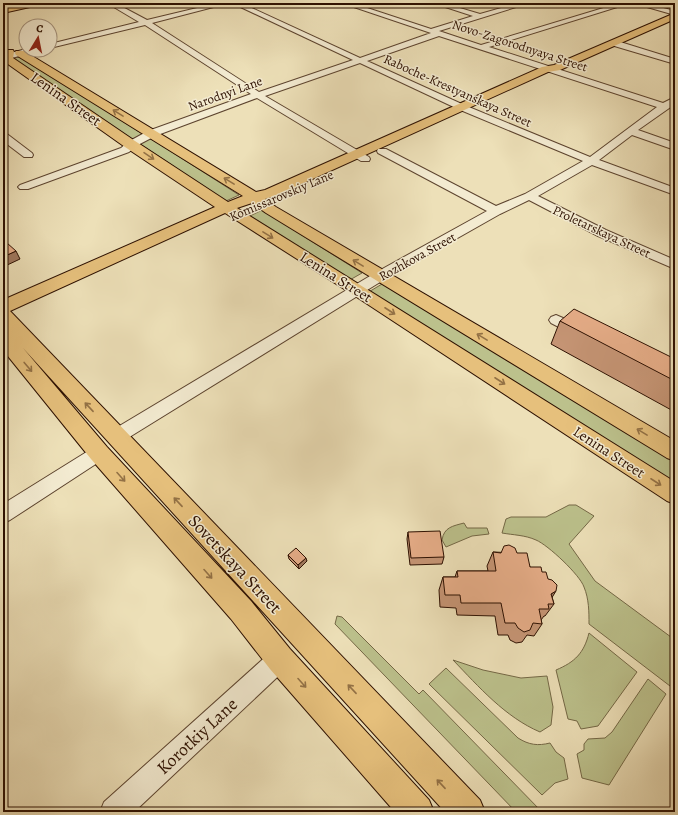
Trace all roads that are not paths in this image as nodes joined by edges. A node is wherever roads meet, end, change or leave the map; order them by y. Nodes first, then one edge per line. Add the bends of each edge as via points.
1 (36, 3) edge
2 (110, 3) edge
3 (226, 3) edge
4 (235, 3) edge
5 (345, 3) edge
6 (436, 3) edge
7 (526, 3) edge
8 (627, 3) edge
9 (636, 3) edge
10 (3, 10) edge
11 (675, 14) edge
12 (479, 16) junction
13 (146, 22) junction
14 (435, 32) junction
15 (614, 43) junction
16 (58, 44) edge
17 (481, 46) junction
18 (9, 53) edge
19 (361, 61) junction
20 (675, 62) edge
21 (552, 70) junction
22 (258, 95) junction
23 (669, 103) edge
24 (466, 109) junction
25 (630, 132) junction
26 (152, 134) junction
27 (3, 136) edge
28 (130, 144) junction
29 (675, 147) edge
30 (382, 151) junction
31 (28, 155) dead end
32 (360, 157) junction
33 (591, 161) junction
34 (24, 187) dead end
35 (675, 192) edge
36 (529, 196) junction
37 (258, 200) junction
38 (231, 211) junction
39 (496, 211) junction
40 (675, 265) edge
41 (380, 276) junction
42 (358, 290) junction
43 (3, 319) edge
44 (556, 320) dead end
45 (591, 336) edge
46 (108, 444) junction
47 (675, 452) edge
48 (675, 494) edge
49 (3, 514) edge
50 (280, 659) junction
51 (114, 812) edge
52 (417, 812) edge
53 (468, 812) edge

1 - 10 main road
2 - 13 street
3 - 13 street
4 - 19 street, Raboche-Krestyanskaya Street
5 - 14 street, Novo-Zagorodnyaya Street
6 - 12 street
7 - 12 street, Narodnyi Lane
8 - 17 street
9 - 11 street
11 - 15 main road, Komissarovskiy Lane
12 - 14 street, Narodnyi Lane
13 - 16 street
13 - 22 street
14 - 17 street, Novo-Zagorodnyaya Street
14 - 19 street, Narodnyi Lane
15 - 20 street
15 - 21 main road, Komissarovskiy Lane
17 - 21 street, Novo-Zagorodnyaya Street
26 -> 18 main road, Lenina Street
18 - 28 main road, Lenina Street via 9,60
19 - 22 street, Narodnyi Lane
19 - 24 street, Raboche-Krestyanskaya Street
21 - 23 street, Novo-Zagorodnyaya Street
21 - 24 main road, Komissarovskiy Lane
22 - 26 street, Narodnyi Lane
22 - 32 street
23 - 25 street, Rozhkova Street
24 - 30 main road, Komissarovskiy Lane
24 - 32 main road, Komissarovskiy Lane
24 - 33 street, Raboche-Krestyanskaya Street
25 - 29 street
25 - 33 street, Rozhkova Street
26 - 28 street, Narodnyi Lane
37 -> 26 main road, Lenina Street
27 - 31 street
28 - 34 street, Narodnyi Lane via 125,150
28 -> 38 main road, Lenina Street
30 - 32 main road, Komissarovskiy Lane
30 - 39 street
32 - 37 main road, Komissarovskiy Lane
33 - 35 street, Raboche-Krestyanskaya Street
33 - 36 street, Rozhkova Street
36 - 39 street, Rozhkova Street
36 - 40 street, Proletarskaya Street via 602,233
37 - 38 main road, Komissarovskiy Lane
41 -> 37 main road, Lenina Street
38 -> 42 main road, Lenina Street
38 - 43 main road, Komissarovskiy Lane
39 - 41 street, Rozhkova Street
41 - 42 street, Rozhkova Street
47 -> 41 main road, Lenina Street
42 - 46 street, Rozhkova Street
42 -> 48 main road, Lenina Street
43 - 46 main road, Sovetskaya Street
44 - 45 street
46 - 49 street, Rozhkova Street
46 -> 50 main road, Sovetskaya Street
53 -> 46 main road, Sovetskaya Street
50 - 51 street, Korotkiy Lane
50 -> 52 main road, Sovetskaya Street

